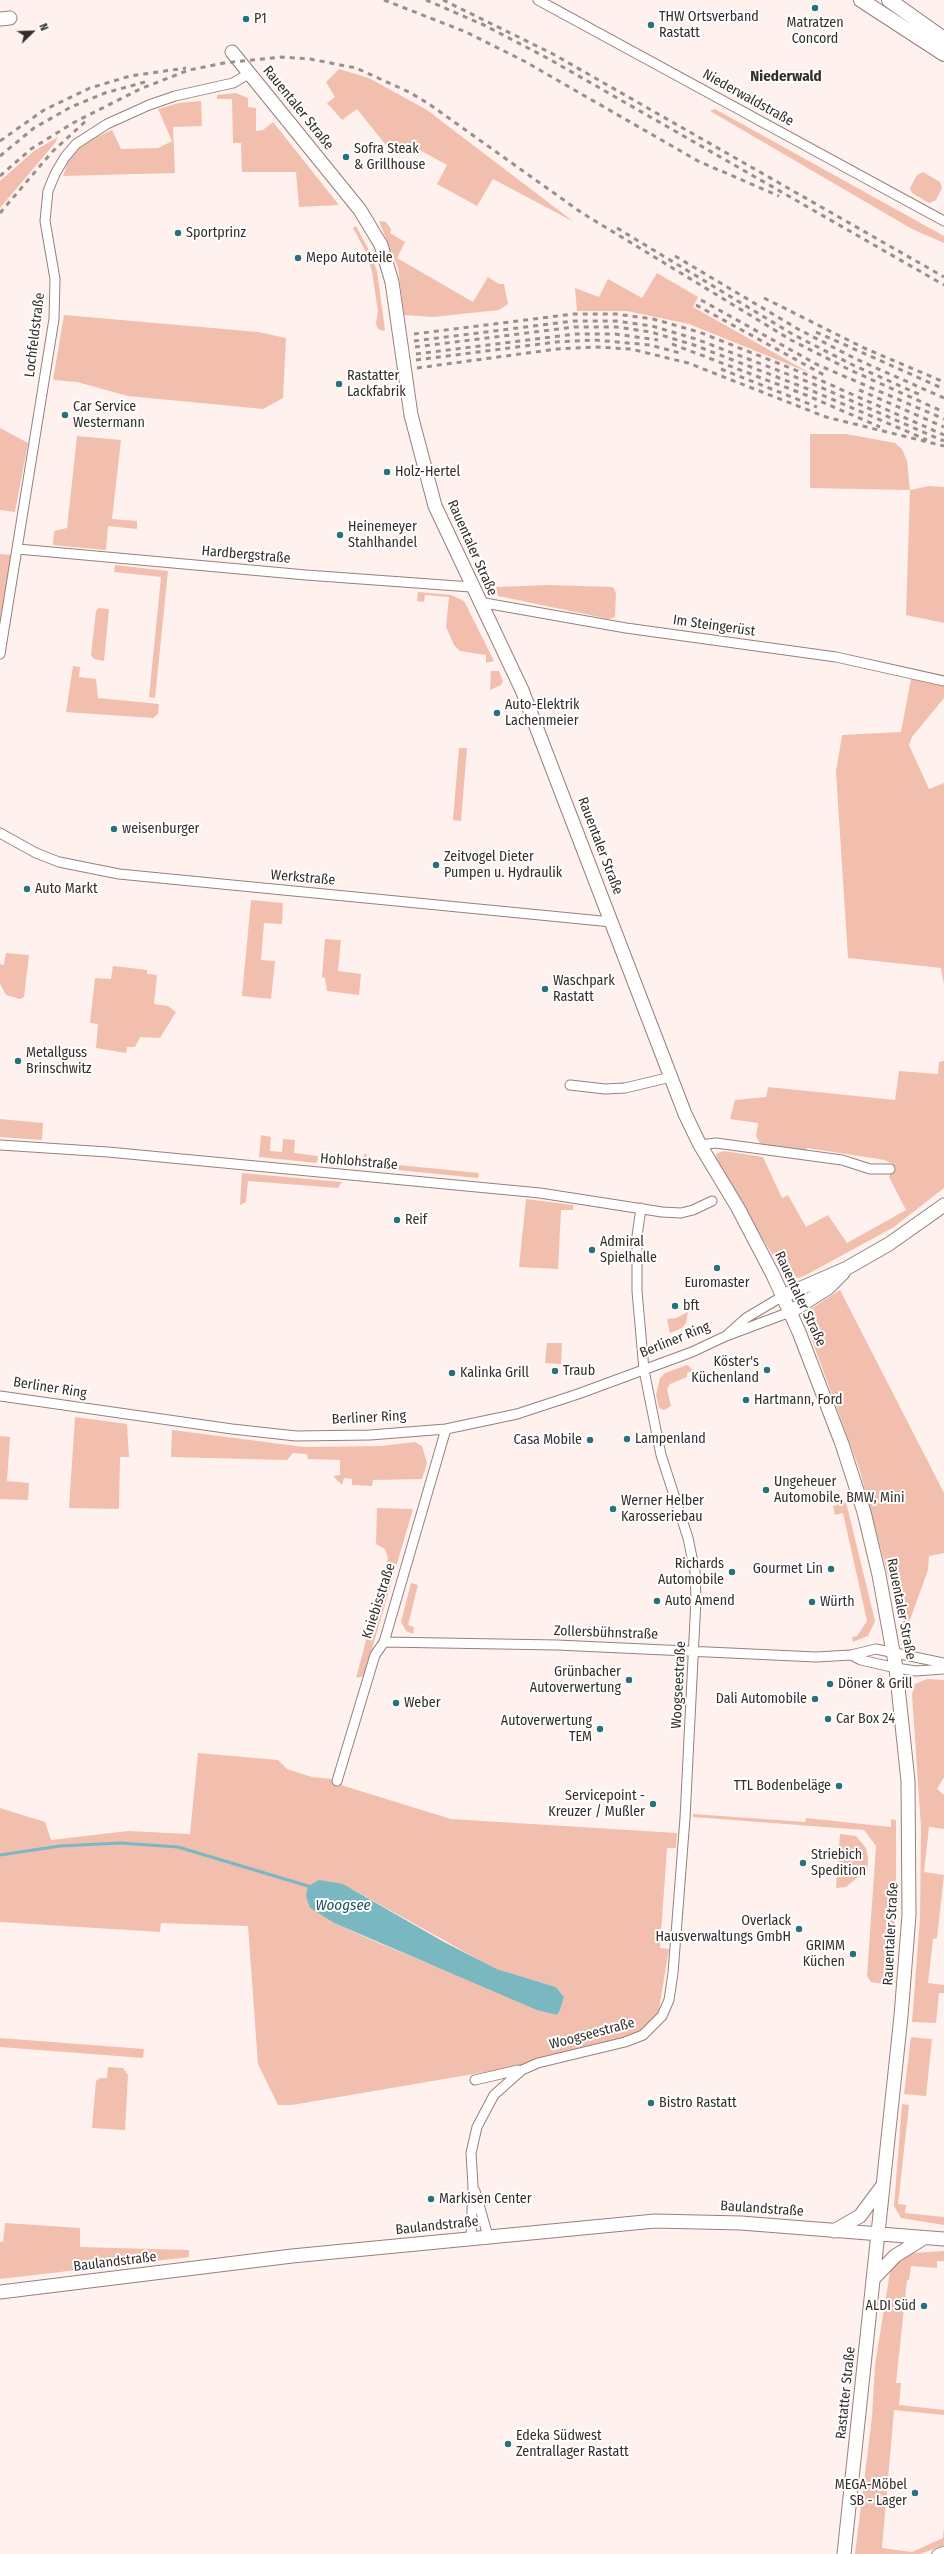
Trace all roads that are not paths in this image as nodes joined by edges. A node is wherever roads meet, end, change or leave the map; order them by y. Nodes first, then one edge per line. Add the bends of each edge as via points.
1 (538, 0) edge
2 (861, 0) edge
3 (889, 0) edge
4 (944, 39) edge
5 (232, 52) dead end
6 (944, 54) edge
7 (250, 73) junction
8 (944, 221) edge
9 (18, 549) junction
10 (472, 587) junction
11 (479, 602) junction
12 (0, 654) edge
13 (944, 681) edge
14 (0, 833) edge
15 (612, 922) junction
16 (671, 1077) junction
17 (570, 1085) dead end
18 (0, 1145) edge
19 (700, 1145) junction
20 (890, 1169) dead end
21 (712, 1201) dead end
22 (944, 1205) edge
23 (641, 1208) junction
24 (846, 1268) junction
25 (783, 1296) junction
26 (790, 1312) junction
27 (726, 1336) junction
28 (644, 1370) junction
29 (0, 1396) edge
30 (446, 1429) junction
31 (384, 1642) junction
32 (695, 1650) junction
33 (893, 1651) junction
34 (851, 1655) junction
35 (944, 1663) edge
36 (896, 1668) junction
37 (944, 1670) edge
38 (337, 1781) dead end
39 (522, 2070) junction
40 (475, 2080) dead end
41 (884, 2182) junction
42 (473, 2186) junction
43 (834, 2231) junction
44 (878, 2235) junction
45 (488, 2236) junction
46 (471, 2238) junction
47 (924, 2238) junction
48 (944, 2239) edge
49 (875, 2277) junction
50 (0, 2292) edge
51 (944, 2551) edge
52 (844, 2554) edge
53 (937, 2554) edge

1 - 8 street, Niederwaldstraße
2 - 6 main road
3 - 4 main road
5 - 7 street, Rauentaler Straße
7 - 9 street, Lochfeldstraße via 233,83 175,96 149,105 107,124 76,144 65,156 55,174 48,192 45,221 55,279 54,319
7 - 10 street, Rauentaler Straße via 360,210 381,245 392,282 405,384 424,468 435,506
9 - 10 street, Hardbergstraße
9 - 12 street, Lochfeldstraße
10 - 11 street, Rauentaler Straße
11 - 13 street, Im Steingerüst via 626,628 836,657
11 - 15 street, Rauentaler Straße via 522,690
14 - 15 street, Werkstraße via 36,853 59,862 119,874
15 - 16 street, Rauentaler Straße
16 - 17 street via 625,1088 605,1089
16 - 19 street, Rauentaler Straße
18 - 23 street, Hohlohstraße via 108,1152 532,1192
19 - 20 street via 716,1143 842,1160 870,1169
19 - 25 street, Rauentaler Straße via 738,1208
21 - 23 street, Hohlohstraße via 681,1213
22 - 24 street, Berliner Ring via 889,1244
23 - 28 street, Woogseestraße via 637,1236 637,1291
24 - 25 street, Berliner Ring
24 - 26 street, Berliner Ring via 828,1288
25 - 26 street, Rauentaler Straße
25 - 27 street, Berliner Ring via 746,1318
26 - 27 street, Berliner Ring
26 - 33 street, Rauentaler Straße via 842,1444 864,1512
27 - 28 street, Berliner Ring
28 - 30 street, Berliner Ring via 517,1414
28 - 32 street, Woogseestraße via 661,1455 688,1538 695,1572
29 - 30 street, Berliner Ring via 296,1436 370,1435
30 - 31 street, Kniebisstraße
31 - 32 street, Zollersbühnstraße
31 - 38 street, Kniebisstraße via 375,1655
32 - 34 street, Zollersbühnstraße via 816,1657
32 - 39 street, Woogseestraße via 669,2000 662,2016 643,2035 625,2042 538,2062
33 - 34 street, Zollersbühnstraße via 876,1649
33 - 35 street
33 - 36 street, Rauentaler Straße
34 - 36 street, Zollersbühnstraße via 861,1660
36 - 37 street via 916,1671
36 - 41 street, Rauentaler Straße via 908,1782 910,1871 902,2016
39 - 40 street, Woogseestraße
39 - 42 street, Woogseestraße via 494,2095 477,2127 472,2153
41 - 43 street via 860,2216
41 - 44 street, Rauentaler Straße
42 - 45 street, Woogseestraße
42 - 46 street, Woogseestraße
43 - 44 street, Baulandstraße
43 - 45 street, Baulandstraße via 742,2222 655,2221
44 - 47 street, Baulandstraße
44 - 49 street, Rastatter Straße
45 - 46 street, Baulandstraße
46 - 50 street, Baulandstraße via 292,2256
47 - 48 street, Baulandstraße
47 - 49 street via 895,2256
49 - 52 street, Rastatter Straße
51 - 53 street

